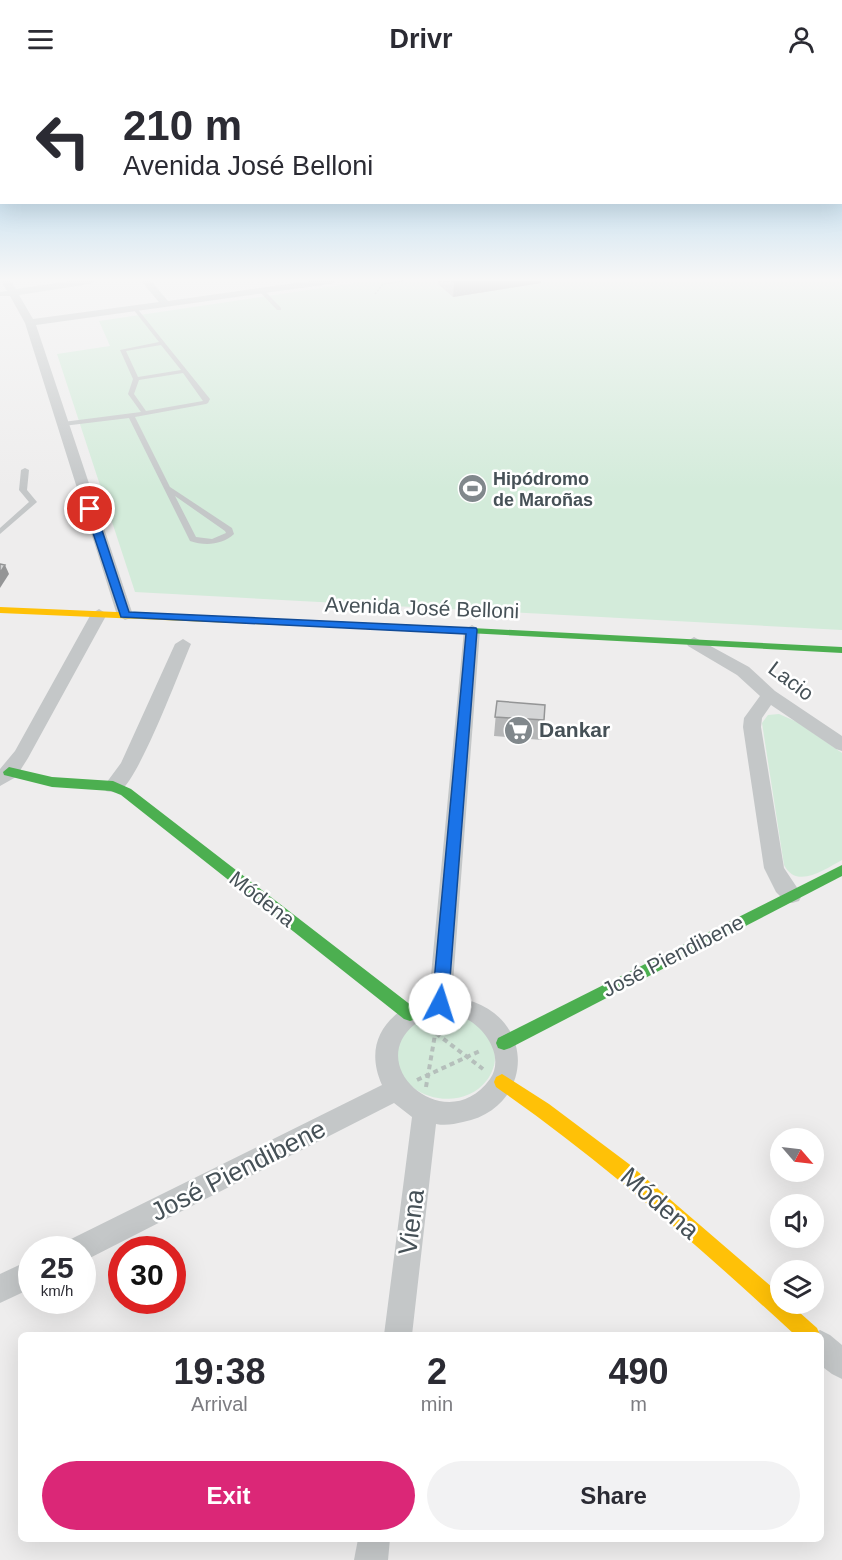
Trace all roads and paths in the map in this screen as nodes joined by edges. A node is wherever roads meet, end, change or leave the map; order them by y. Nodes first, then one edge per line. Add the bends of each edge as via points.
1 (39, 350) edge
2 (123, 350) edge
3 (169, 350) edge
4 (185, 371) junction
5 (136, 379) junction
6 (145, 414) junction
7 (131, 416) junction
8 (63, 424) junction
9 (25, 471) dead end
10 (170, 489) junction
11 (0, 532) edge
12 (0, 609) edge
13 (99, 614) junction
14 (125, 615) junction
15 (472, 630) junction
16 (694, 642) junction
17 (183, 644) dead end
18 (738, 644) junction
19 (842, 650) edge
20 (743, 671) junction
21 (770, 695) junction
22 (842, 745) edge
23 (5, 775) edge
24 (112, 786) junction
25 (842, 870) edge
26 (792, 895) junction
27 (440, 1004) junction
28 (410, 1014) junction
29 (435, 1033) junction
30 (504, 1042) junction
31 (466, 1056) junction
32 (428, 1074) junction
33 (502, 1082) junction
34 (396, 1090) junction
35 (425, 1110) junction
36 (96, 1241) edge
37 (18, 1280) edge
38 (0, 1289) edge
39 (398, 1332) edge
40 (807, 1332) edge
41 (824, 1348) edge
42 (842, 1364) edge
43 (374, 1542) edge
44 (371, 1560) edge

1 - 8 street
2 - 5 lane
3 - 4 lane
4 - 5 lane
4 - 6 lane via 206,402
5 - 6 lane via 131,394
6 - 7 lane
7 - 8 lane
7 - 10 lane
8 - 14 street
9 - 11 lane via 23,490 33,502
10 - 10 lane via 229,530 230,534 221,540 193,539
12 - 13 street, Avenida José Belloni
13 - 14 street, Avenida José Belloni
13 - 23 street via 22,754
14 - 15 street, Avenida José Belloni
15 - 16 street, Avenida José Belloni
15 - 27 street
16 - 18 street, Avenida José Belloni
16 - 20 street, Lacio
17 - 24 street via 129,766
18 - 19 street, Avenida José Belloni
18 - 20 street, Lacio
20 - 21 street, Lacio
21 - 22 street, Lacio
21 - 26 street via 753,718 752,727 774,868
23 - 24 street, Módena
24 - 28 street, Módena via 126,792
25 - 26 street, José Piendibene
26 - 30 street, José Piendibene
27 - 28 street
27 - 29 path
27 - 30 street via 479,1013 490,1021
28 - 29 path
28 - 34 street via 399,1023 386,1048 387,1070
29 - 31 path
29 - 32 path
30 - 31 path
30 - 33 street via 507,1062
31 - 32 path
31 - 33 path
32 - 34 path
32 - 35 path
33 - 35 street via 483,1103 470,1109 440,1113
33 - 40 street, Módena via 612,1161
34 - 35 street
34 - 36 street, José Piendibene
35 - 39 street, Viena
37 - 38 street
41 - 42 street
43 - 44 street

